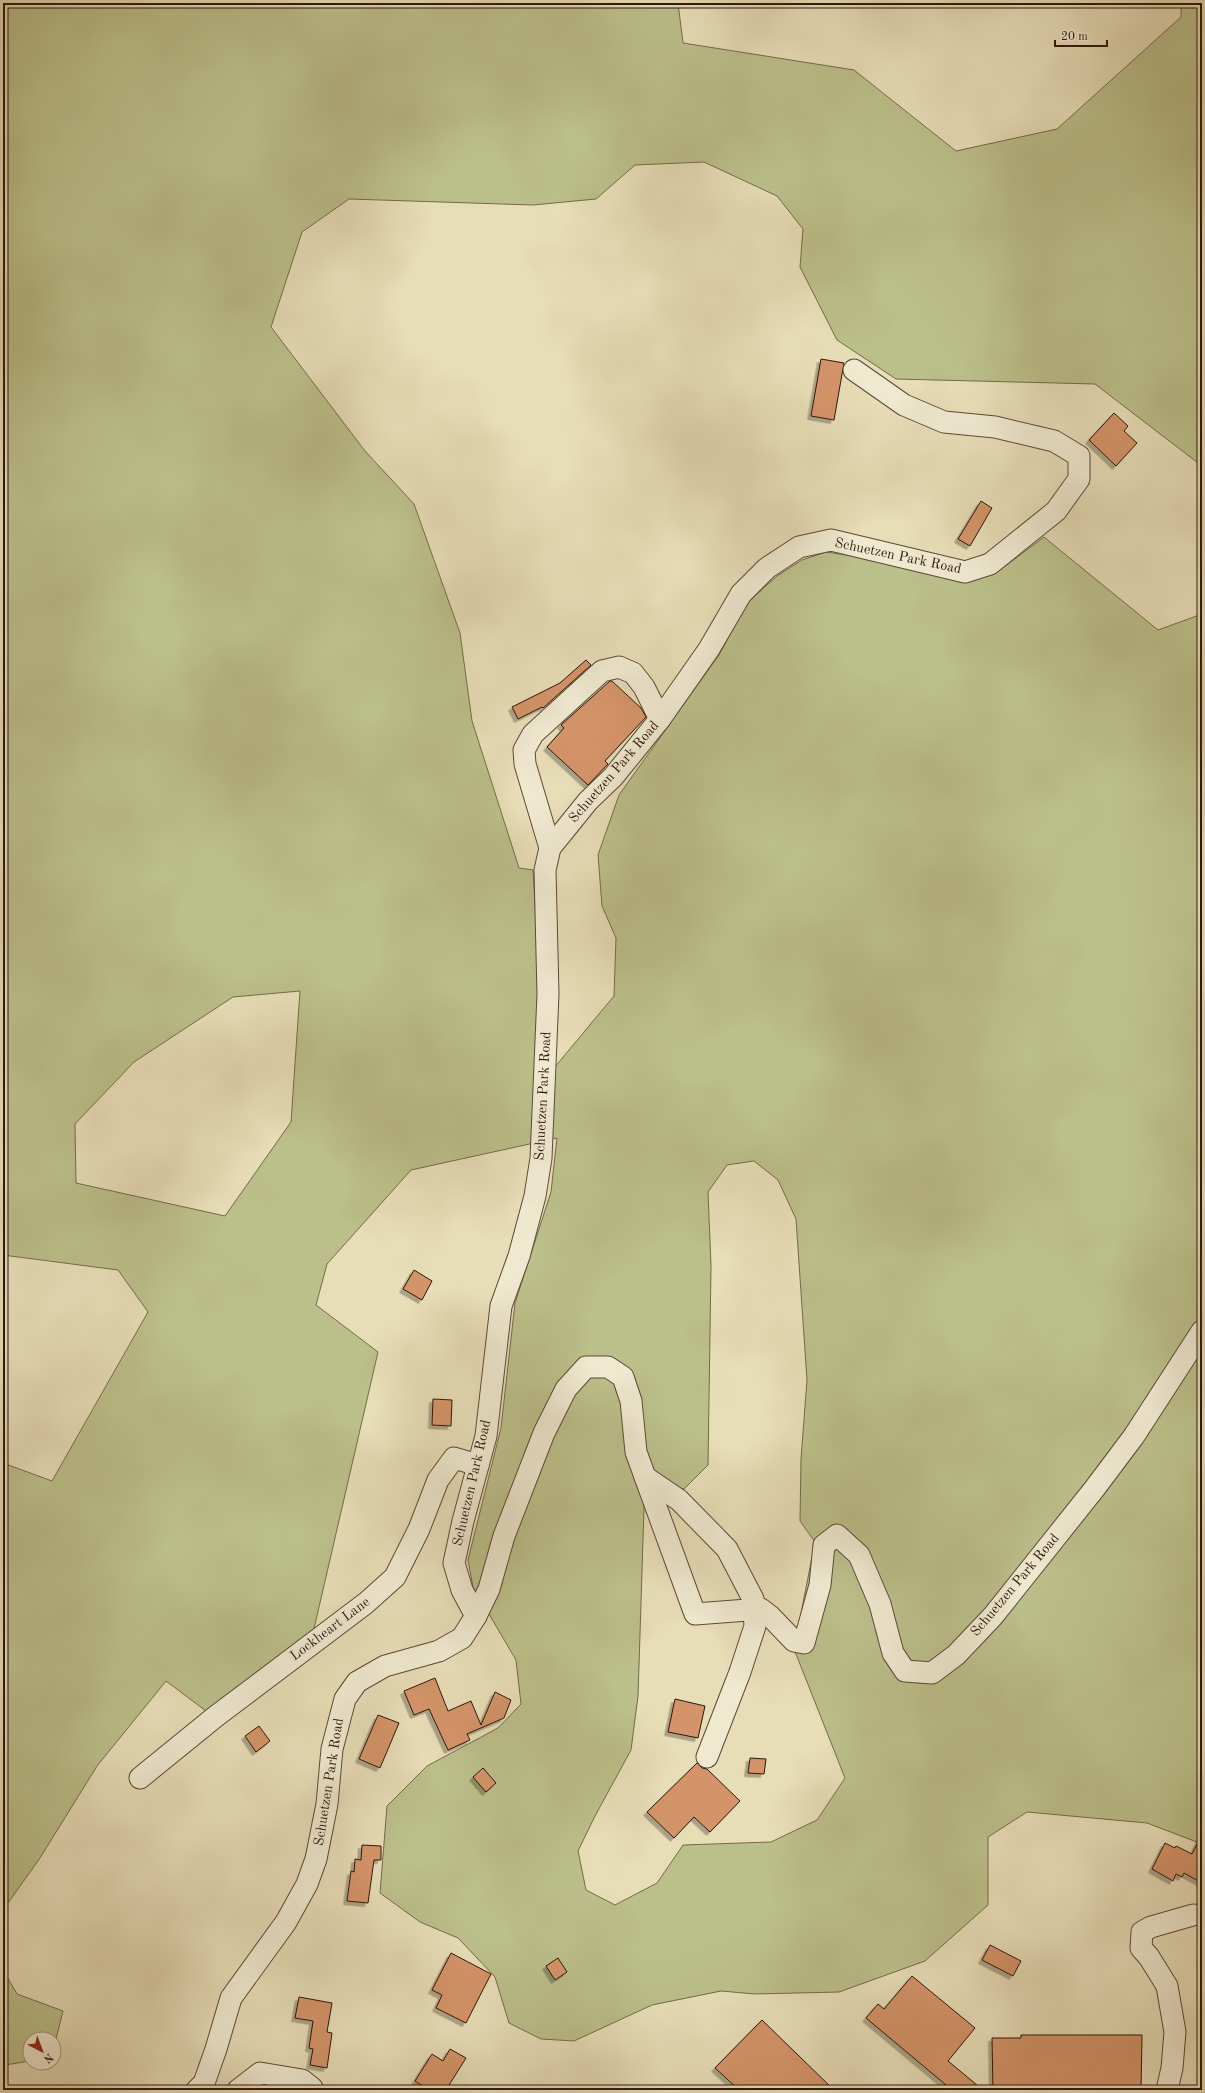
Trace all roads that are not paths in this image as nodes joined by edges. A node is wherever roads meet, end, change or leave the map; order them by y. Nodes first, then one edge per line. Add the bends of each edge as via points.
1 (854, 370) dead end
2 (660, 719) junction
3 (550, 848) junction
4 (1202, 1331) edge
5 (478, 1465) junction
6 (645, 1478) junction
7 (754, 1608) junction
8 (476, 1616) junction
9 (707, 1757) dead end
10 (140, 1778) dead end
11 (1192, 1915) dead end
12 (196, 2090) edge
13 (238, 2090) edge
14 (312, 2090) edge
15 (1167, 2090) edge

1 - 2 street, Schuetzen Park Road via 904,405 944,422 995,427 1054,441 1079,456 1080,479 1056,511 1036,528 990,564 965,572 831,540 799,547 767,568 741,594 709,649
2 - 3 street, Schuetzen Park Road
2 - 3 street via 644,687 633,673 619,667 602,671 533,734 524,750 525,764
3 - 5 street, Schuetzen Park Road via 545,870 548,994 541,1158 536,1196 501,1306 486,1436
4 - 7 street, Schuetzen Park Road via 1134,1436 994,1616 956,1655 932,1673 905,1671 893,1653 880,1604 859,1555 837,1535 824,1545 820,1585 804,1643 794,1642 770,1616 761,1609
5 - 8 street, Schuetzen Park Road via 454,1563 462,1590
5 - 10 street, Lockheart Lane via 454,1458 438,1480 419,1529 395,1577 366,1603 215,1717
6 - 7 street via 679,1500 727,1549 753,1599
6 - 7 street, Schuetzen Park Road via 694,1614
6 - 8 street, Schuetzen Park Road via 636,1452 631,1401 623,1377 608,1367 586,1368 566,1389 531,1463 504,1536 489,1589
7 - 9 street via 755,1626
8 - 12 street, Schuetzen Park Road via 462,1638 439,1651 385,1666 357,1682 345,1699 332,1749 328,1804 316,1859 307,1884 286,1922 231,1998 204,2083
11 - 15 street via 1142,1932 1141,1948 1149,1956 1167,1986 1175,2032
13 - 14 street via 260,2073 302,2080

